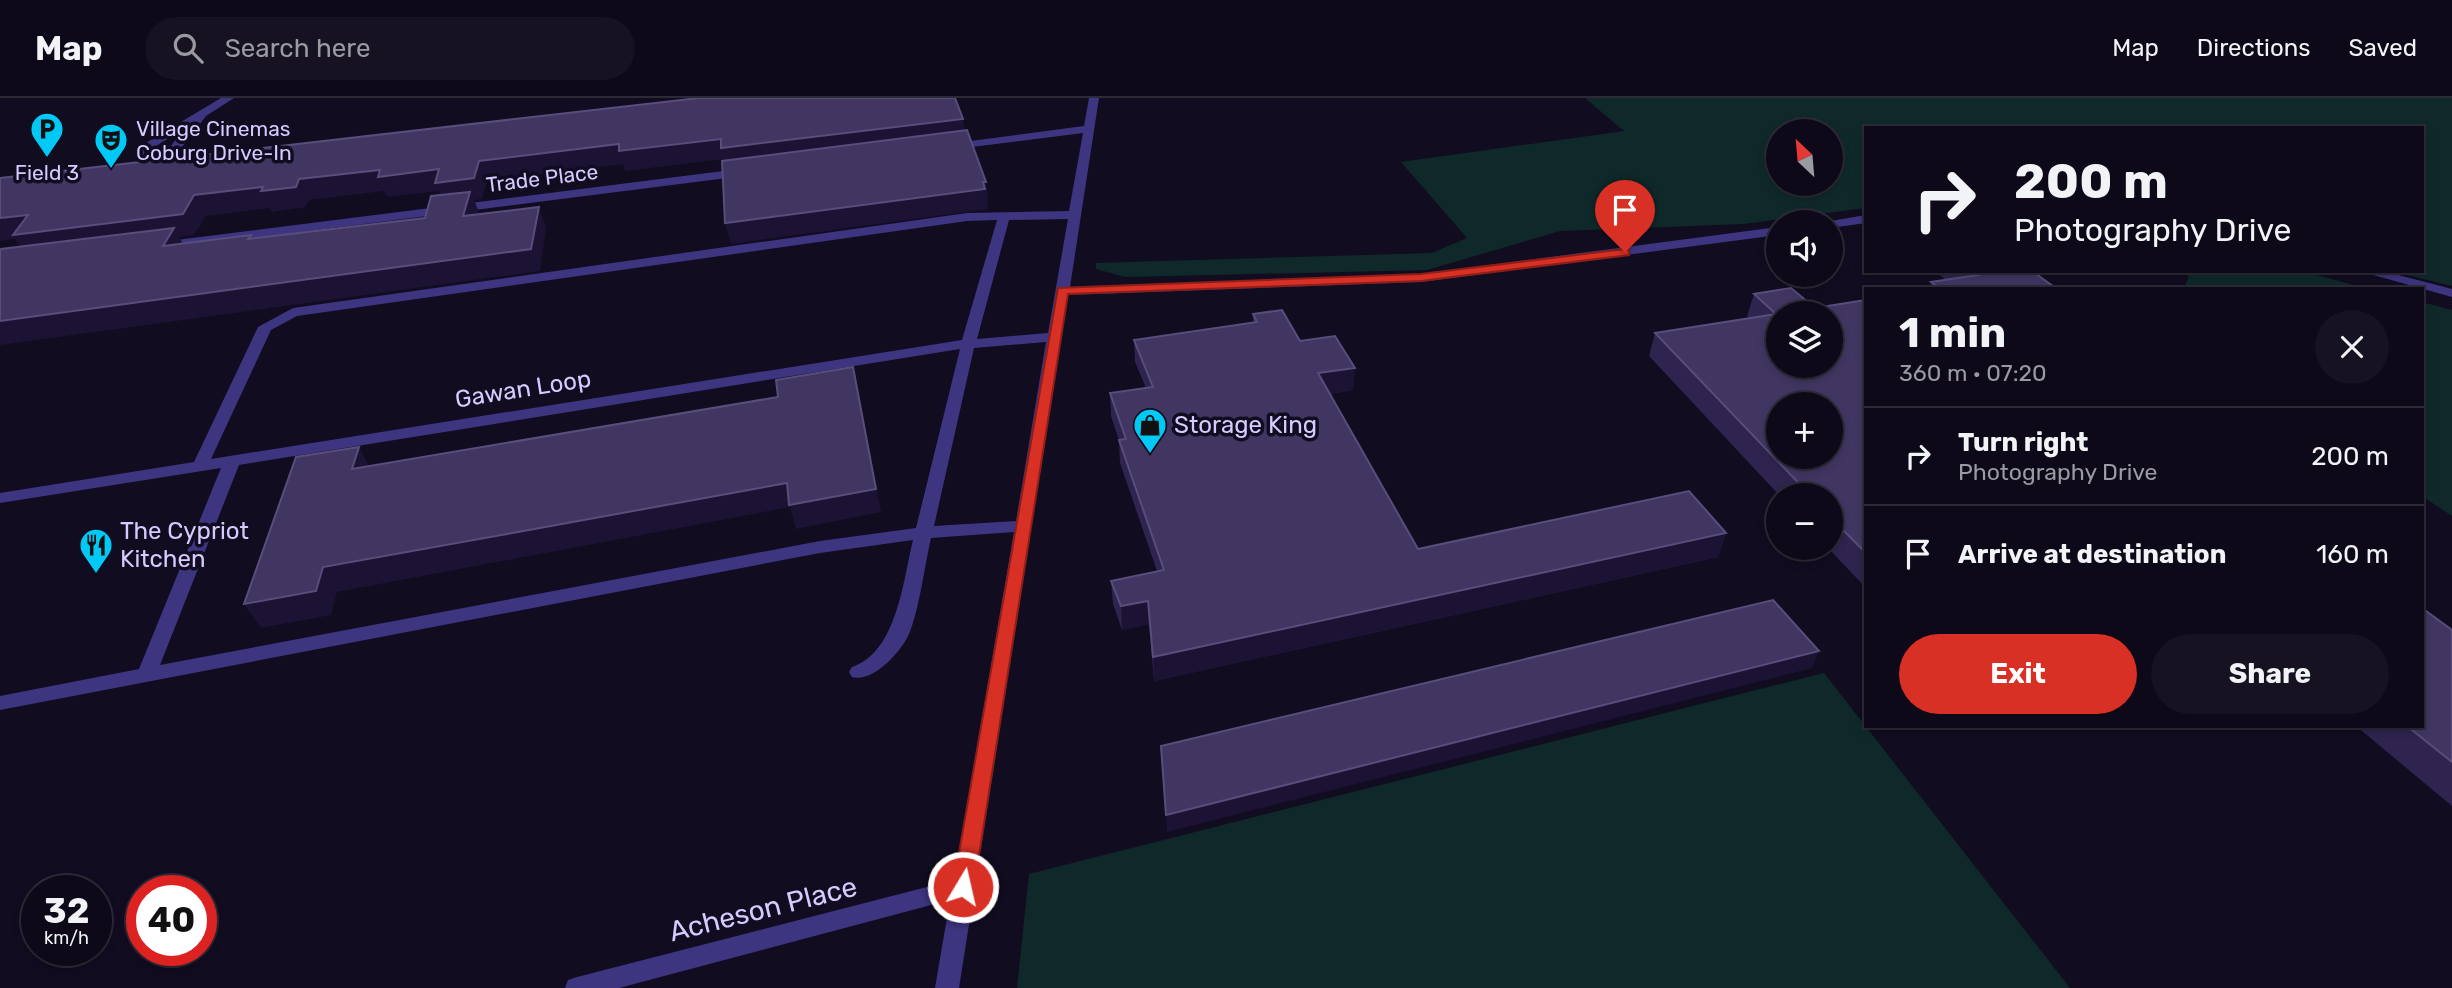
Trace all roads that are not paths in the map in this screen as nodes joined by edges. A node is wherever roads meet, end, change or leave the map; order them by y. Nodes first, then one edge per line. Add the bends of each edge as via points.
1 (229, 98) edge
2 (1094, 98) edge
3 (203, 113) junction
4 (1089, 129) junction
5 (932, 149) edge
6 (165, 166) junction
7 (141, 169) edge
8 (754, 171) edge
9 (1075, 215) junction
10 (1004, 216) junction
11 (1864, 219) edge
12 (1843, 222) edge
13 (1766, 233) edge
14 (151, 247) edge
15 (2373, 273) edge
16 (1062, 291) junction
17 (2452, 293) edge
18 (1055, 337) junction
19 (968, 344) junction
20 (232, 461) junction
21 (200, 466) junction
22 (0, 498) edge
23 (1023, 526) junction
24 (925, 533) junction
25 (859, 672) dead end
26 (146, 676) junction
27 (0, 703) edge
28 (963, 887) junction
29 (577, 988) edge
30 (947, 988) edge

1 - 3 street
2 - 4 street
3 - 6 street via 143,149 141,156 148,162
3 - 6 street via 176,146 195,158 231,156
4 - 5 street
4 - 9 street
6 - 7 street
8 - 14 street, Trade Place
9 - 10 street
9 - 16 street
10 - 19 street
10 - 21 street via 967,217 293,312 265,327
11 - 12 street
13 - 16 street via 1421,278
15 - 17 street
16 - 18 street
18 - 19 street, Gawan Loop
18 - 23 street
19 - 20 street, Gawan Loop
19 - 24 street
20 - 21 street, Gawan Loop
20 - 26 street
21 - 22 street, Gawan Loop
23 - 24 street
23 - 28 street
24 - 25 street via 900,633 871,668
24 - 26 street via 820,547
26 - 27 street
28 - 29 street, Acheson Place
28 - 30 street

